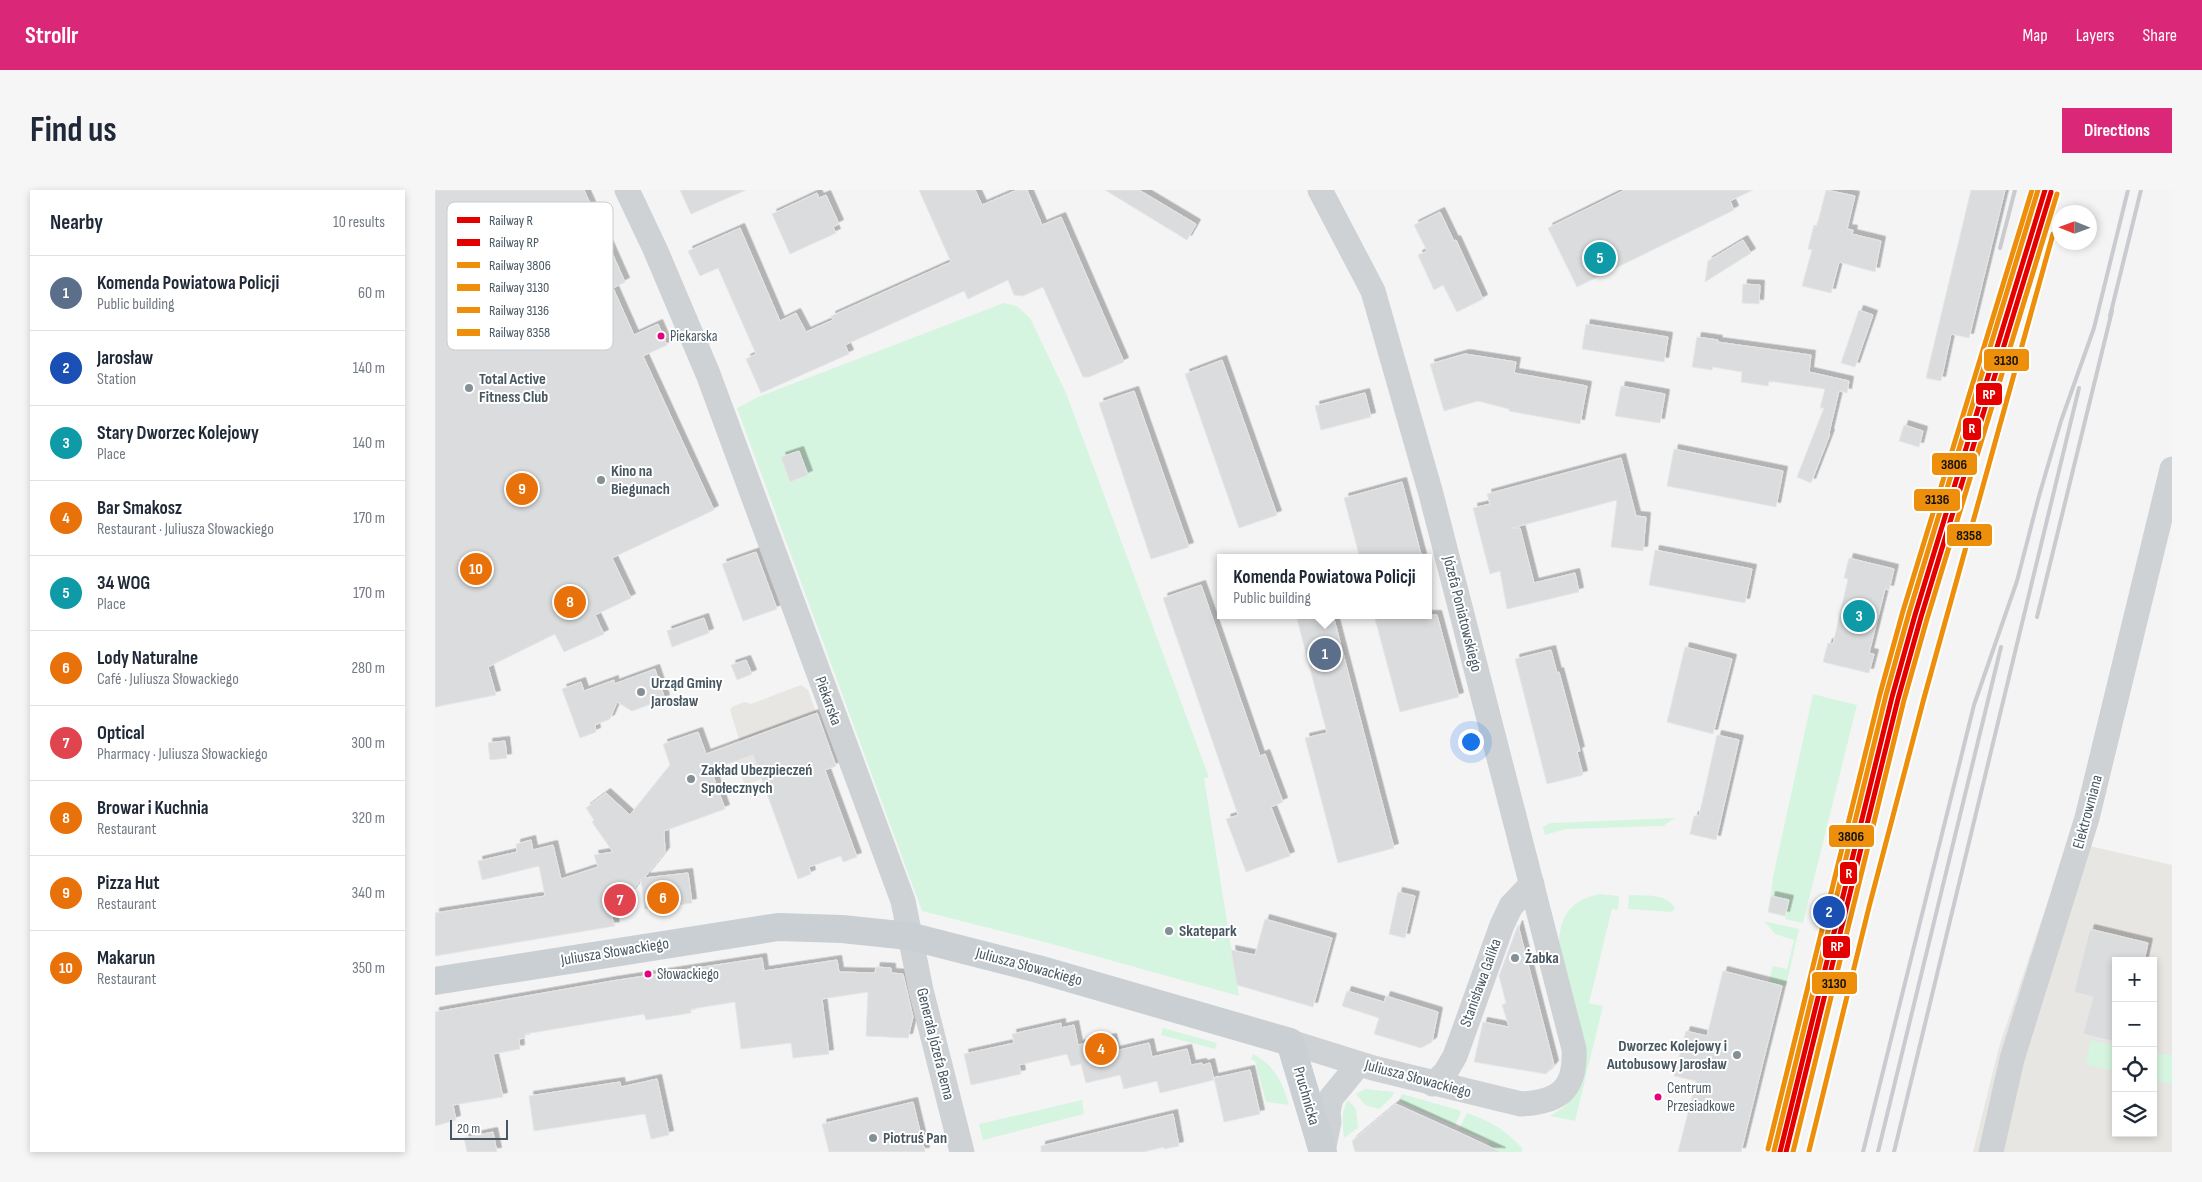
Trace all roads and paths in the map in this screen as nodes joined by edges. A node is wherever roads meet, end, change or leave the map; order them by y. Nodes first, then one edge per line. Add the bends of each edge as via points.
1 (627, 190) edge
2 (1323, 191) edge
3 (2172, 469) edge
4 (1532, 884) junction
5 (909, 936) junction
6 (435, 981) edge
7 (1291, 1042) junction
8 (1574, 1048) joint
9 (1359, 1064) junction
10 (1433, 1084) junction
11 (1323, 1151) edge
12 (962, 1152) edge
13 (1991, 1152) edge

1 - 5 street, Piekarska via 709,374 903,902
2 - 4 street, Józefa Poniatowskiego via 1373,291 1431,494
3 - 13 street, Elektrowniana via 2087,818 2013,1060
4 - 8 street, Józefa Poniatowskiego
4 - 10 street, Stanisława Galika via 1511,906 1455,1056 1445,1073
5 - 6 main road, Juliusza Słowackiego via 778,927
5 - 7 main road, Juliusza Słowackiego via 1038,969
5 - 12 street, Generała Józefa Bema
7 - 9 street, Juliusza Słowackiego
7 - 11 main road, Pruchnicka
8 - 10 street, Juliusza Słowackiego via 1575,1067 1568,1082 1557,1097 1543,1103 1521,1104
9 - 10 street, Juliusza Słowackiego
9 - 11 street, Pruchnicka via 1331,1098

